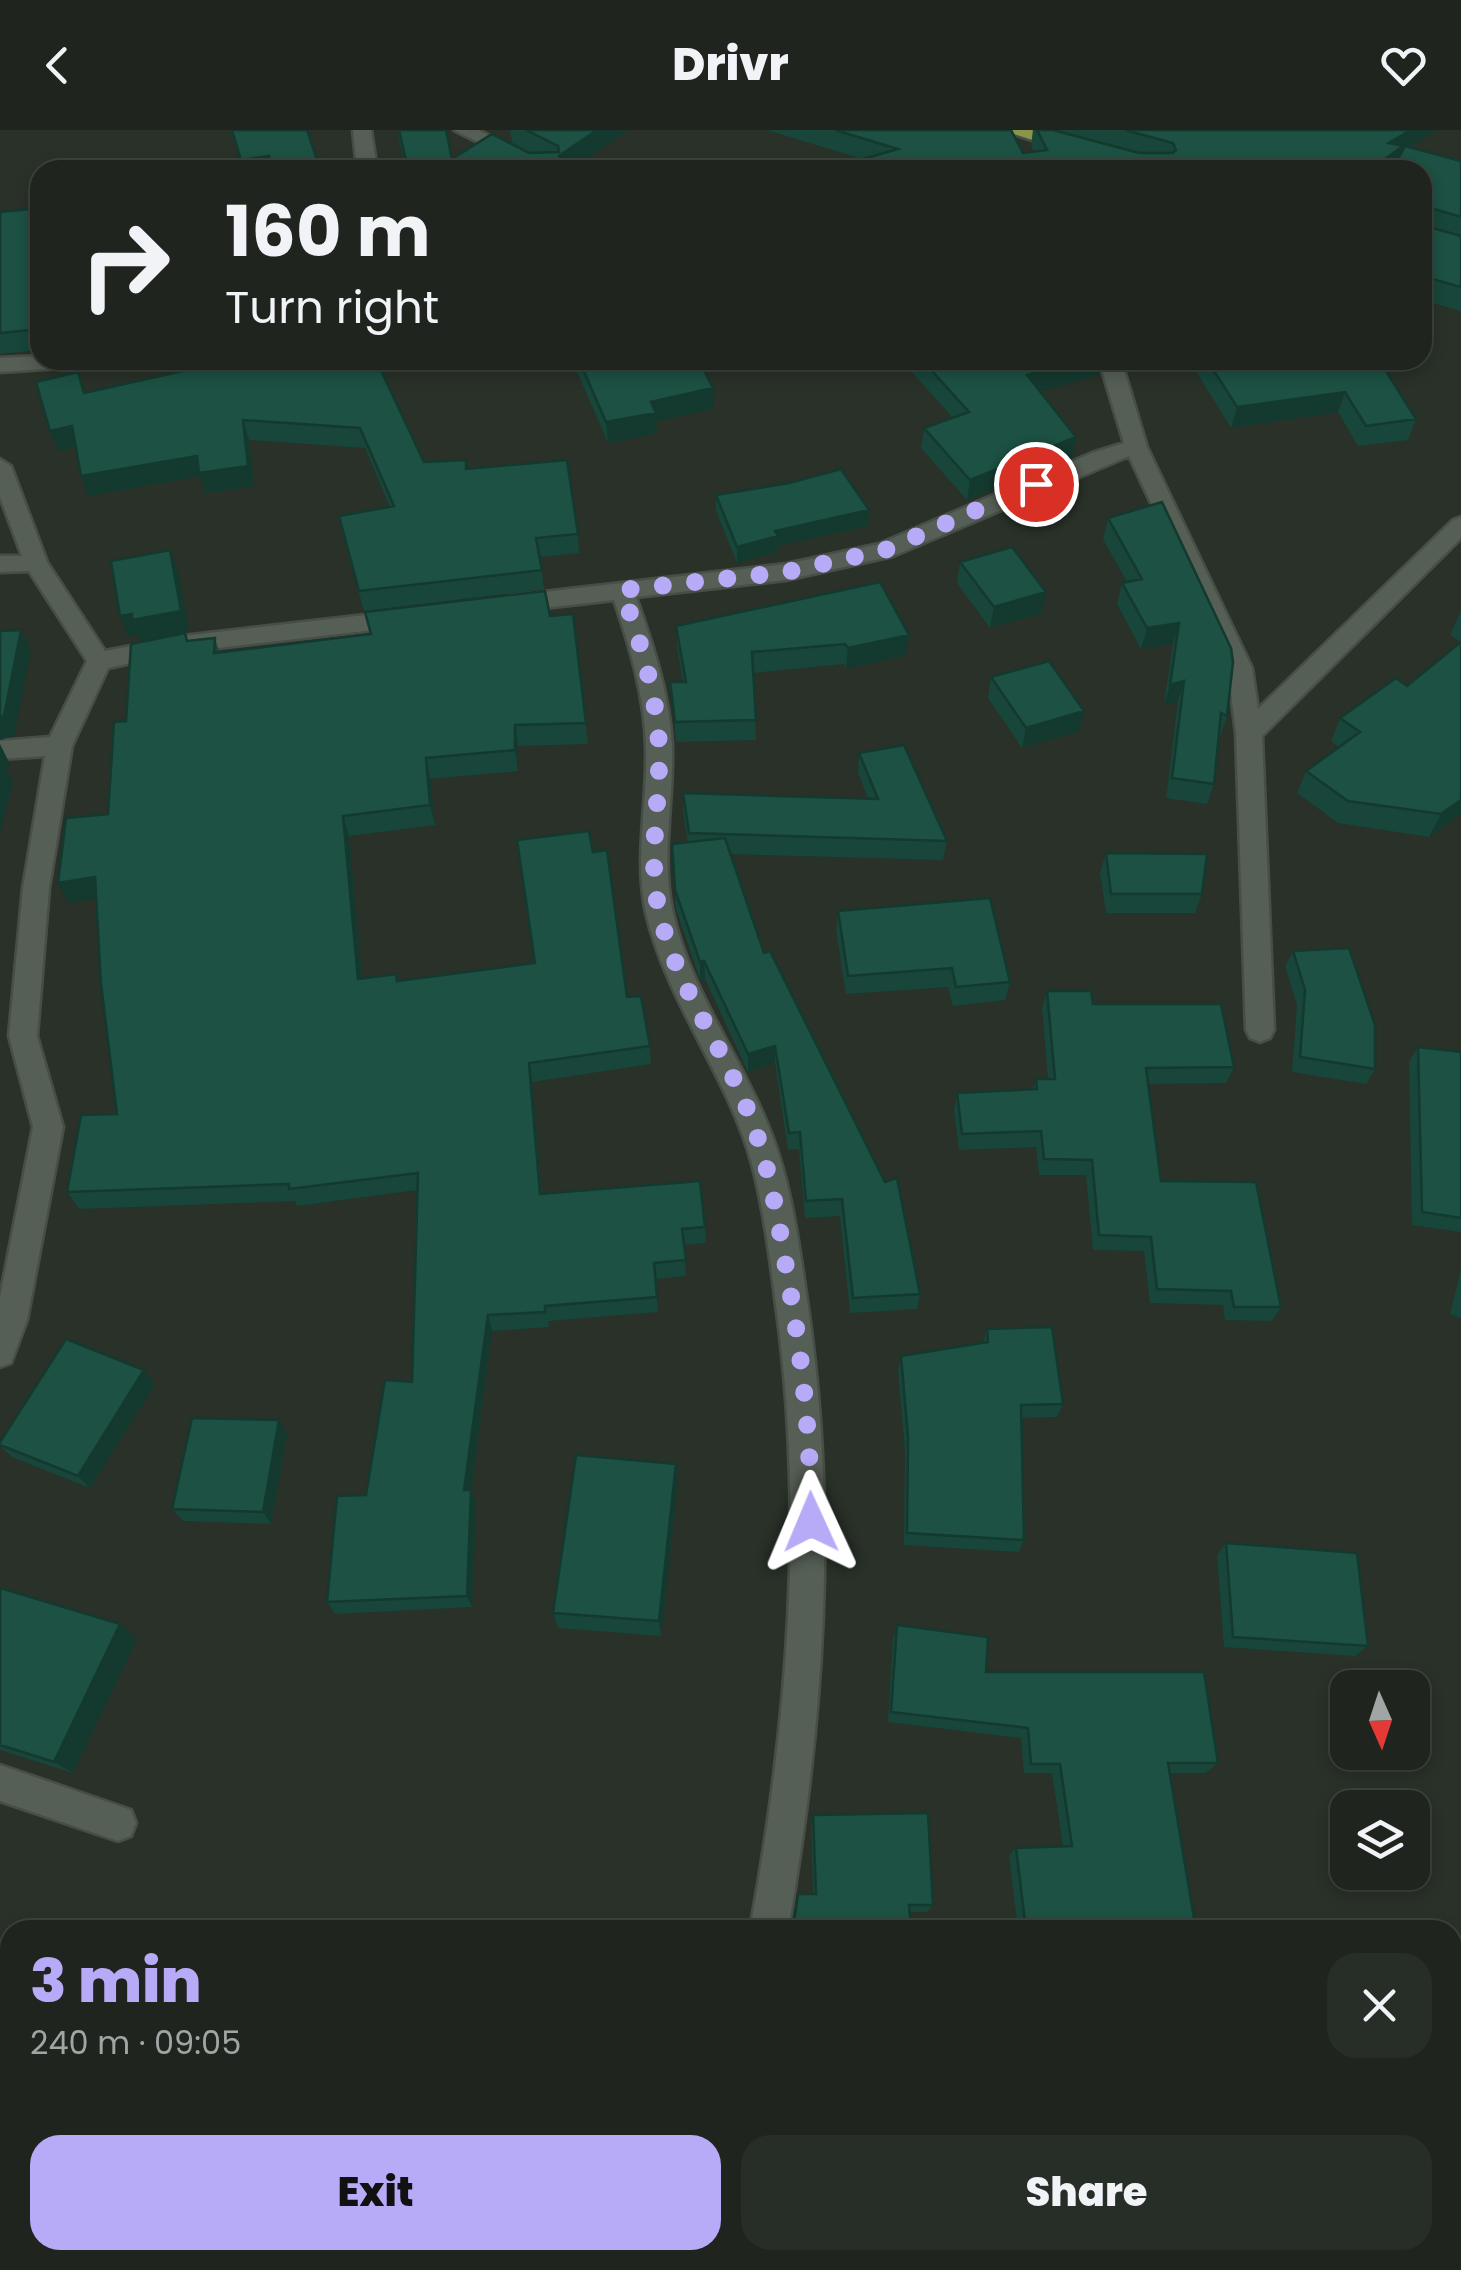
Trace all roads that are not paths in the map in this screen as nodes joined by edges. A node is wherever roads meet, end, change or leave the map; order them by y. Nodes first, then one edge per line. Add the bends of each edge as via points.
1 (362, 130) edge
2 (463, 130) edge
3 (1010, 130) edge
4 (1084, 150) edge
5 (1023, 157) edge
6 (366, 160) edge
7 (527, 160) edge
8 (30, 363) edge
9 (0, 365) edge
10 (1113, 370) edge
11 (1136, 448) junction
12 (0, 466) edge
13 (1461, 524) edge
14 (36, 563) junction
15 (0, 564) edge
16 (622, 590) junction
17 (484, 607) edge
18 (428, 615) edge
19 (99, 661) junction
20 (1249, 734) junction
21 (59, 746) junction
22 (0, 750) edge
23 (1260, 1030) dead end
24 (12, 1040) edge
25 (0, 1353) edge
26 (0, 1783) edge
27 (118, 1823) dead end
28 (771, 1920) edge

1 - 6 street
2 - 7 street
3 - 4 main road
3 - 5 street
8 - 9 street
10 - 11 street
11 - 16 street via 885,550 786,572
11 - 20 street via 1228,637 1240,668
12 - 14 street
13 - 20 street
14 - 15 street
14 - 19 street
16 - 17 street
16 - 28 street via 655,703 658,906 680,982 764,1153 803,1368 811,1492 807,1634
18 - 19 street via 184,644
19 - 21 street
20 - 23 street
21 - 22 street
21 - 24 street
24 - 25 street via 48,1127
26 - 27 street

